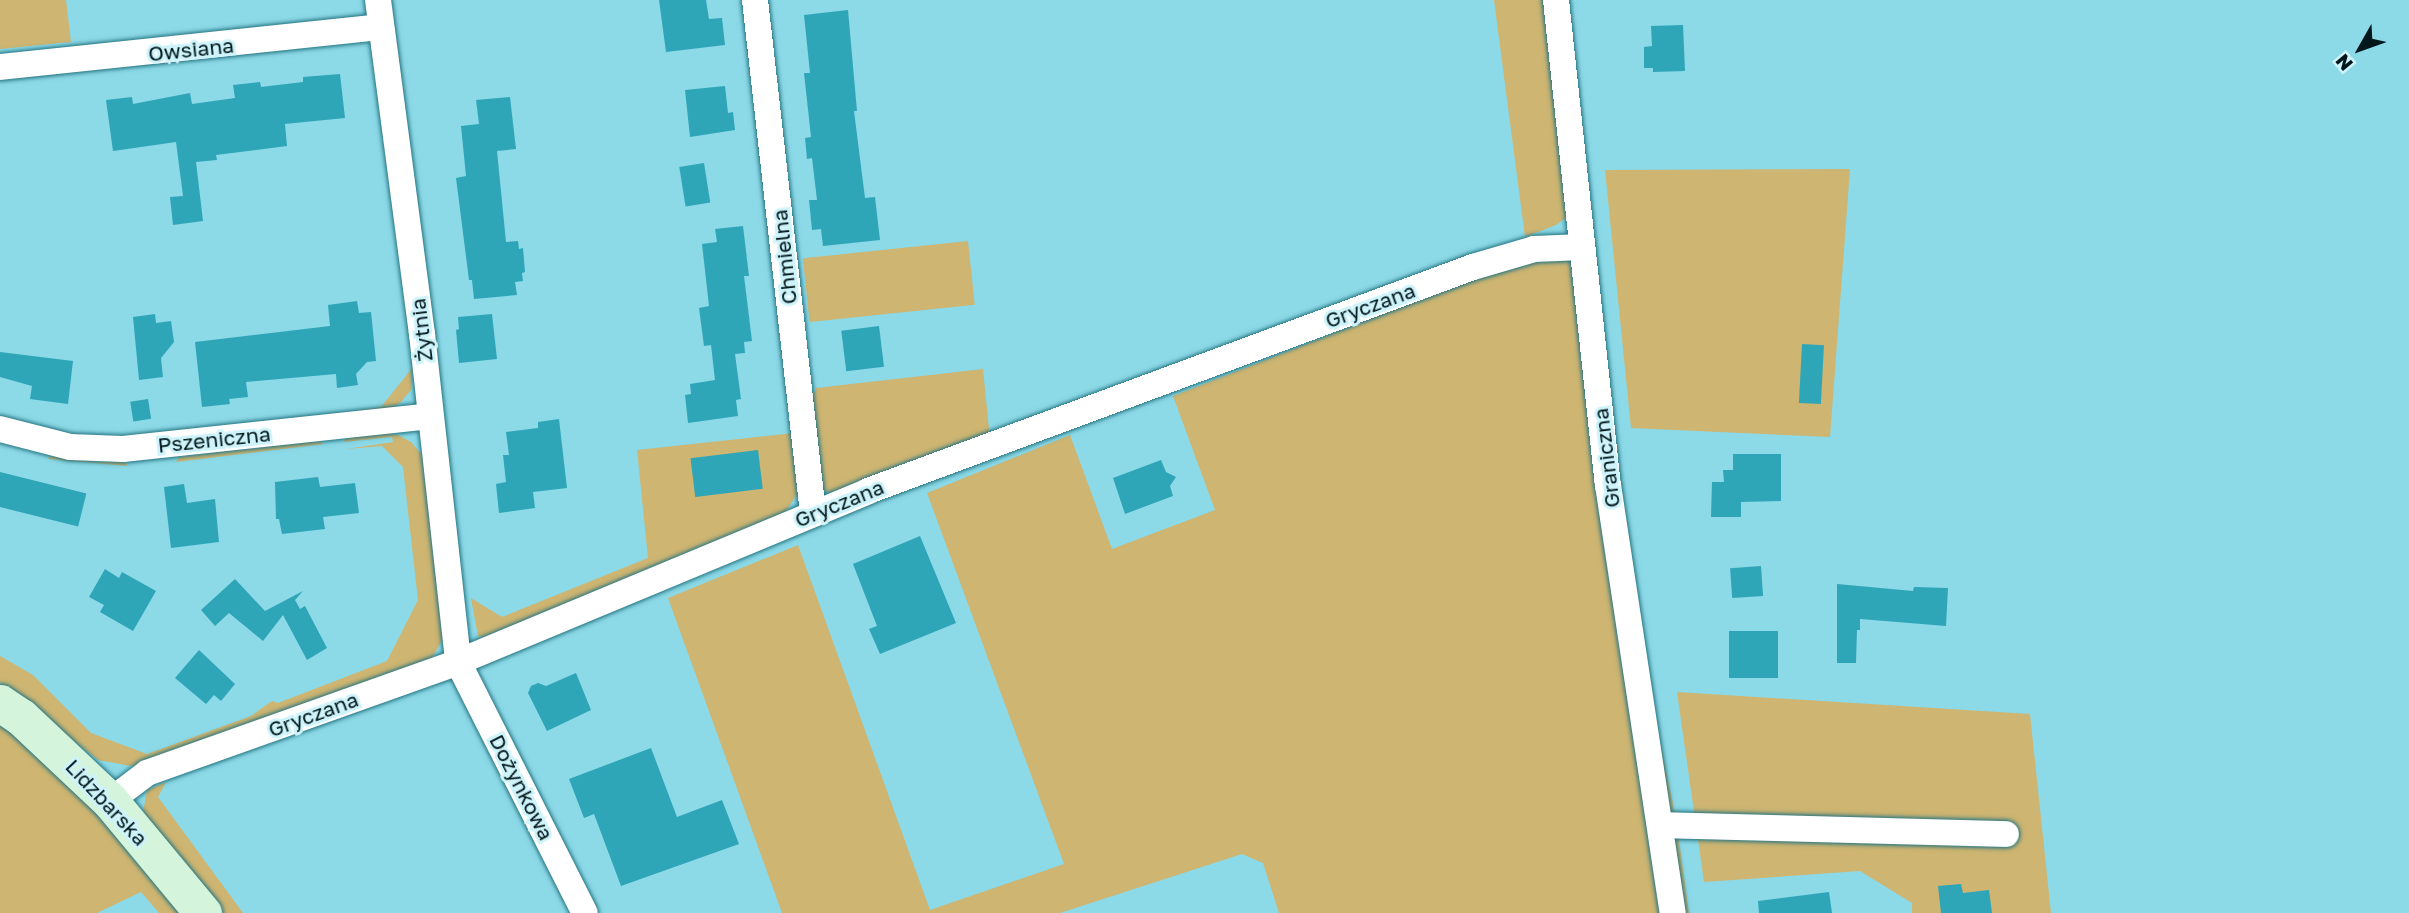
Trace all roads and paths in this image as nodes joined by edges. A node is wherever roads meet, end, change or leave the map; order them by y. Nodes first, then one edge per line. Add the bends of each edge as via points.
1 (378, 0) edge
2 (755, 0) edge
3 (1556, 0) edge
4 (381, 27) junction
5 (0, 67) edge
6 (1582, 247) junction
7 (430, 416) junction
8 (0, 429) edge
9 (813, 513) junction
10 (458, 662) junction
11 (0, 703) edge
12 (110, 801) junction
13 (1661, 825) junction
14 (2006, 834) dead end
15 (203, 913) edge
16 (585, 913) edge
17 (1673, 913) edge

1 - 4 street, Żytnia
2 - 9 street, Chmielna
3 - 6 street, Graniczna
4 - 5 street, Owsiana
4 - 7 street, Żytnia
6 - 9 street, Gryczana via 1534,249 1473,267
6 - 13 street, Graniczna via 1608,485
7 - 8 street, Pszeniczna via 123,449 70,447
7 - 10 street, Żytnia
9 - 10 street, Gryczana
10 - 12 street, Gryczana via 147,773
10 - 16 street, Dożynkowa
11 - 12 main road, Lidzbarska via 21,717
12 - 15 main road, Lidzbarska
13 - 14 street
13 - 17 street, Graniczna

